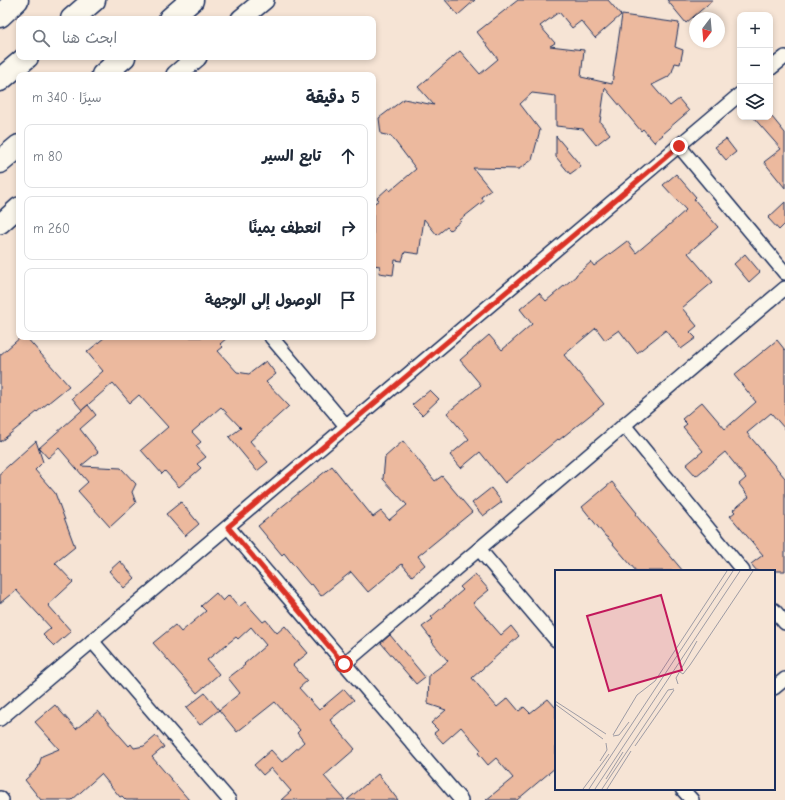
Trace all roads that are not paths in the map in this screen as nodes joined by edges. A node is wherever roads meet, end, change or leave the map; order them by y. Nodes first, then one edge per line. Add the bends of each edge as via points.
1 (16, 0) edge
2 (94, 0) edge
3 (192, 0) edge
4 (264, 0) edge
5 (0, 16) edge
6 (75, 16) edge
7 (173, 16) edge
8 (245, 16) edge
9 (785, 56) edge
10 (23, 60) edge
11 (120, 60) edge
12 (194, 60) edge
13 (773, 66) edge
14 (106, 72) edge
15 (180, 72) edge
16 (0, 80) edge
17 (737, 97) edge
18 (679, 146) junction
19 (16, 149) edge
20 (0, 162) edge
21 (16, 210) edge
22 (0, 224) edge
23 (785, 273) edge
24 (785, 288) edge
25 (274, 340) edge
26 (624, 425) junction
27 (347, 427) junction
28 (228, 527) junction
29 (479, 549) junction
30 (741, 570) edge
31 (775, 611) edge
32 (785, 623) edge
33 (555, 639) edge
34 (92, 641) junction
35 (344, 664) junction
36 (785, 679) edge
37 (775, 687) edge
38 (0, 719) edge
39 (683, 790) edge
40 (229, 800) edge
41 (460, 800) edge
42 (692, 800) edge

1 - 5 highway
2 - 6 highway
3 - 7 highway
4 - 8 main road
9 - 13 street
10 - 16 highway
11 - 14 highway
12 - 15 main road
17 - 18 street
18 - 23 street
18 - 27 street
19 - 20 highway
21 - 22 main road
24 - 26 street
25 - 27 street
26 - 29 street
26 - 30 street
27 - 28 street
28 - 34 street
28 - 35 street
29 - 33 street
29 - 35 street
31 - 32 street
34 - 38 street
34 - 40 street
35 - 41 street
36 - 37 street
39 - 42 street

